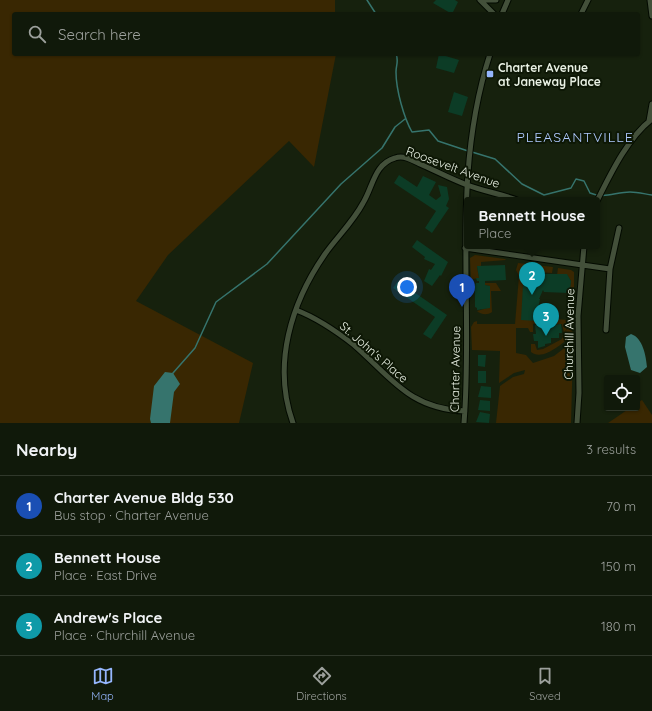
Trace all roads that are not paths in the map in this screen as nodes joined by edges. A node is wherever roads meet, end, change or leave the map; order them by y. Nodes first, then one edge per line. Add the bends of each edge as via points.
1 (481, 0) edge
2 (496, 0) edge
3 (508, 0) edge
4 (588, 0) edge
5 (650, 0) edge
6 (492, 12) edge
7 (503, 12) edge
8 (582, 12) edge
9 (652, 16) edge
10 (489, 56) edge
11 (652, 104) edge
12 (650, 120) edge
13 (468, 185) junction
14 (467, 197) edge
15 (507, 197) edge
16 (599, 197) edge
17 (619, 228) dead end
18 (465, 249) edge
19 (472, 249) edge
20 (584, 249) edge
21 (582, 266) junction
22 (610, 270) junction
23 (296, 310) junction
24 (606, 330) dead end
25 (465, 411) junction
26 (293, 423) edge
27 (464, 423) edge
28 (577, 423) edge

1 - 2 street
1 - 6 street
3 - 7 street
4 - 8 street
5 - 9 street
10 - 13 street, Charter Avenue via 479,90 469,148
11 - 12 street
12 - 16 street via 632,141
13 - 14 street, Charter Avenue
13 - 15 street, Roosevelt Avenue
13 - 23 street, Roosevelt Avenue via 408,158 395,158 383,164 376,173 363,204 324,255 308,281
17 - 22 street
18 - 25 street, Charter Avenue
19 - 21 street
20 - 21 street, Churchill Avenue
21 - 22 street
21 - 28 street, Churchill Avenue via 578,316
22 - 24 street
23 - 25 street, St. John's Place via 326,325 342,337 404,391 434,406
23 - 26 street, Roosevelt Avenue via 285,350 284,379 286,399
25 - 27 street, Charter Avenue

